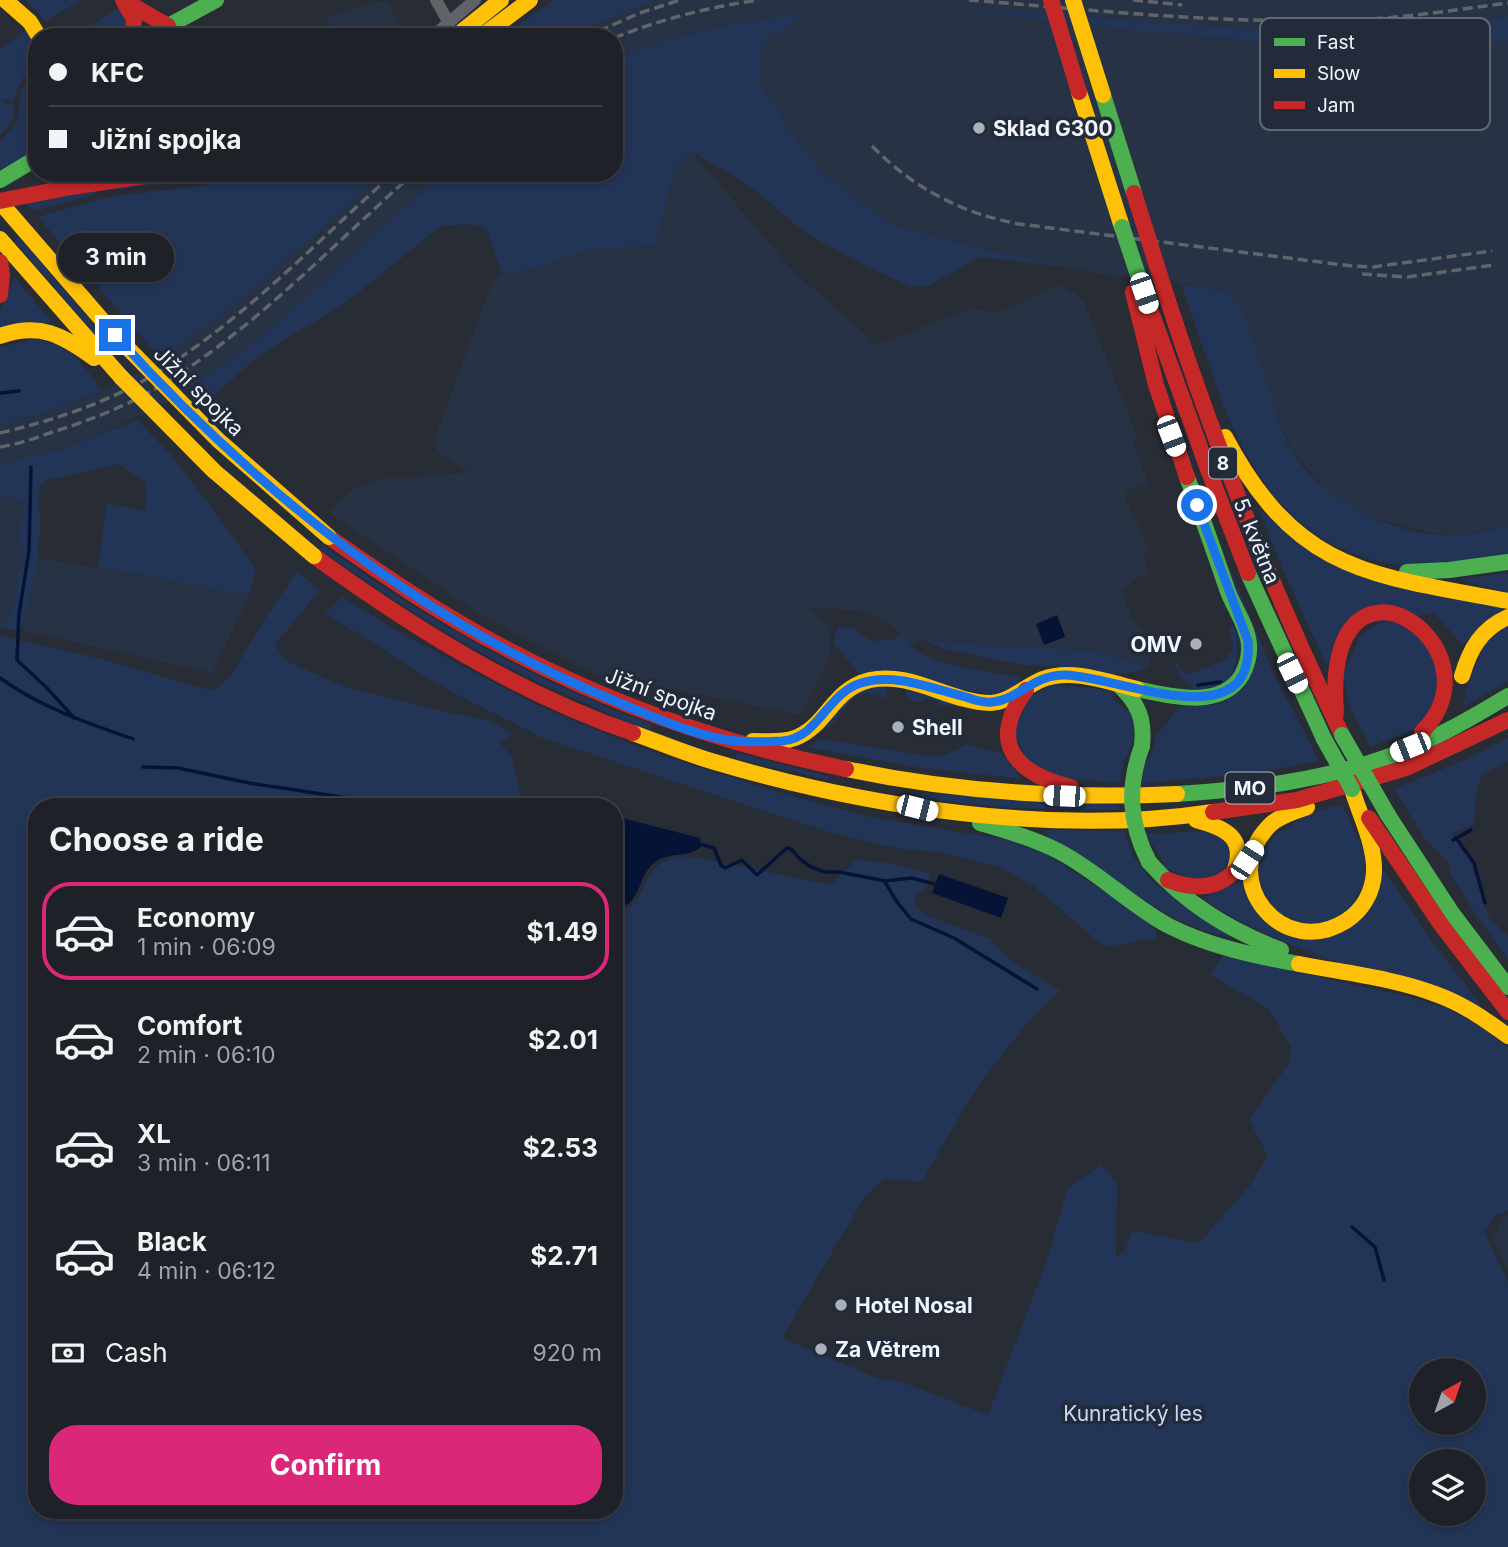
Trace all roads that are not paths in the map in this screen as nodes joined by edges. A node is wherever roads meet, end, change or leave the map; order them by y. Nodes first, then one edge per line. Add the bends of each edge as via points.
1 (5, 0) edge
2 (21, 0) edge
3 (122, 0) edge
4 (216, 0) edge
5 (436, 0) edge
6 (475, 0) edge
7 (501, 0) edge
8 (530, 0) edge
9 (1051, 0) edge
10 (1073, 0) edge
11 (168, 26) junction
12 (34, 28) edge
13 (45, 28) edge
14 (135, 28) edge
15 (164, 28) edge
16 (451, 28) edge
17 (454, 28) edge
18 (455, 28) edge
19 (493, 28) edge
20 (28, 165) edge
21 (28, 175) edge
22 (0, 180) edge
23 (65, 182) edge
24 (0, 202) edge
25 (0, 239) edge
26 (0, 262) edge
27 (1138, 292) junction
28 (0, 295) edge
29 (0, 335) edge
30 (89, 348) junction
31 (1184, 353) junction
32 (1508, 562) edge
33 (1374, 572) junction
34 (1508, 601) edge
35 (1508, 617) edge
36 (1461, 682) junction
37 (1032, 683) junction
38 (1118, 684) junction
39 (1508, 696) edge
40 (1160, 706) junction
41 (1508, 720) edge
42 (1342, 735) junction
43 (723, 740) junction
44 (1142, 746) junction
45 (1386, 757) junction
46 (1354, 788) junction
47 (1111, 796) junction
48 (917, 808) junction
49 (1174, 817) junction
50 (1365, 820) junction
51 (1256, 846) junction
52 (1152, 866) junction
53 (1231, 877) junction
54 (1332, 969) junction
55 (1508, 987) edge
56 (1508, 1012) edge
57 (1508, 1036) edge

1 - 12 main road
2 - 13 main road
3 - 11 main road
3 - 14 main road via 134,13
4 - 11 main road
5 - 16 street
6 - 17 street
7 - 18 main road
8 - 19 main road
9 - 27 main road, bridge
10 - 31 main road, 5. května / 8, bridge
11 - 15 main road
20 - 22 main road
21 - 22 main road
23 - 24 main road via 52,190
24 - 43 main road, Jižní spojka / MO, bridge via 202,427 329,537 418,600 507,651 594,693
25 - 30 main road
26 - 28 main road
27 - 40 main road via 1149,367 1249,645 1243,673 1223,693
27 - 46 main road, 5. května / 8, bridge via 1276,639
29 - 30 main road via 24,328 44,330
30 - 48 main road, MO, bridge via 214,471 314,556 464,655 611,726 682,752 766,776
31 - 33 main road via 1239,464 1278,515 1327,555
31 - 42 main road, 5. května / 8 via 1265,571
32 - 33 main road
33 - 34 main road
35 - 36 main road via 1489,626 1478,638
36 - 42 main road via 1451,642 1425,618 1402,613 1373,617 1343,645 1335,670 1334,702
36 - 45 main road via 1447,713
37 - 38 main road via 1066,675
37 - 43 main road via 992,702 908,682 871,680 840,693 800,737
37 - 47 main road via 1016,702 1009,723 1008,738 1017,758 1040,779
38 - 40 main road
38 - 44 main road via 1142,714
39 - 45 main road, Jižní spojka / MO
40 - 44 main road
41 - 46 main road, MO via 1447,752
42 - 55 main road, 5. května / 8, bridge via 1452,913
43 - 47 main road, Jižní spojka / MO via 804,762 928,785
44 - 52 main road, bridge via 1130,804 1135,831
45 - 47 main road, Jižní spojka / MO via 1265,786
46 - 49 main road, MO via 1241,810
46 - 50 main road, 5. května / 8
46 - 51 main road via 1280,818
48 - 49 main road, MO via 1071,820
48 - 54 main road via 1045,845 1185,934 1274,960
49 - 53 main road via 1212,824 1232,835 1240,853
50 - 51 main road via 1374,865 1371,890 1357,913 1329,931 1292,930 1265,911 1251,885
50 - 56 main road, 5. května / 8
51 - 53 main road
52 - 53 main road via 1169,881 1193,888 1210,887
52 - 54 main road via 1183,898 1232,930
54 - 57 main road via 1436,995 1466,1008

